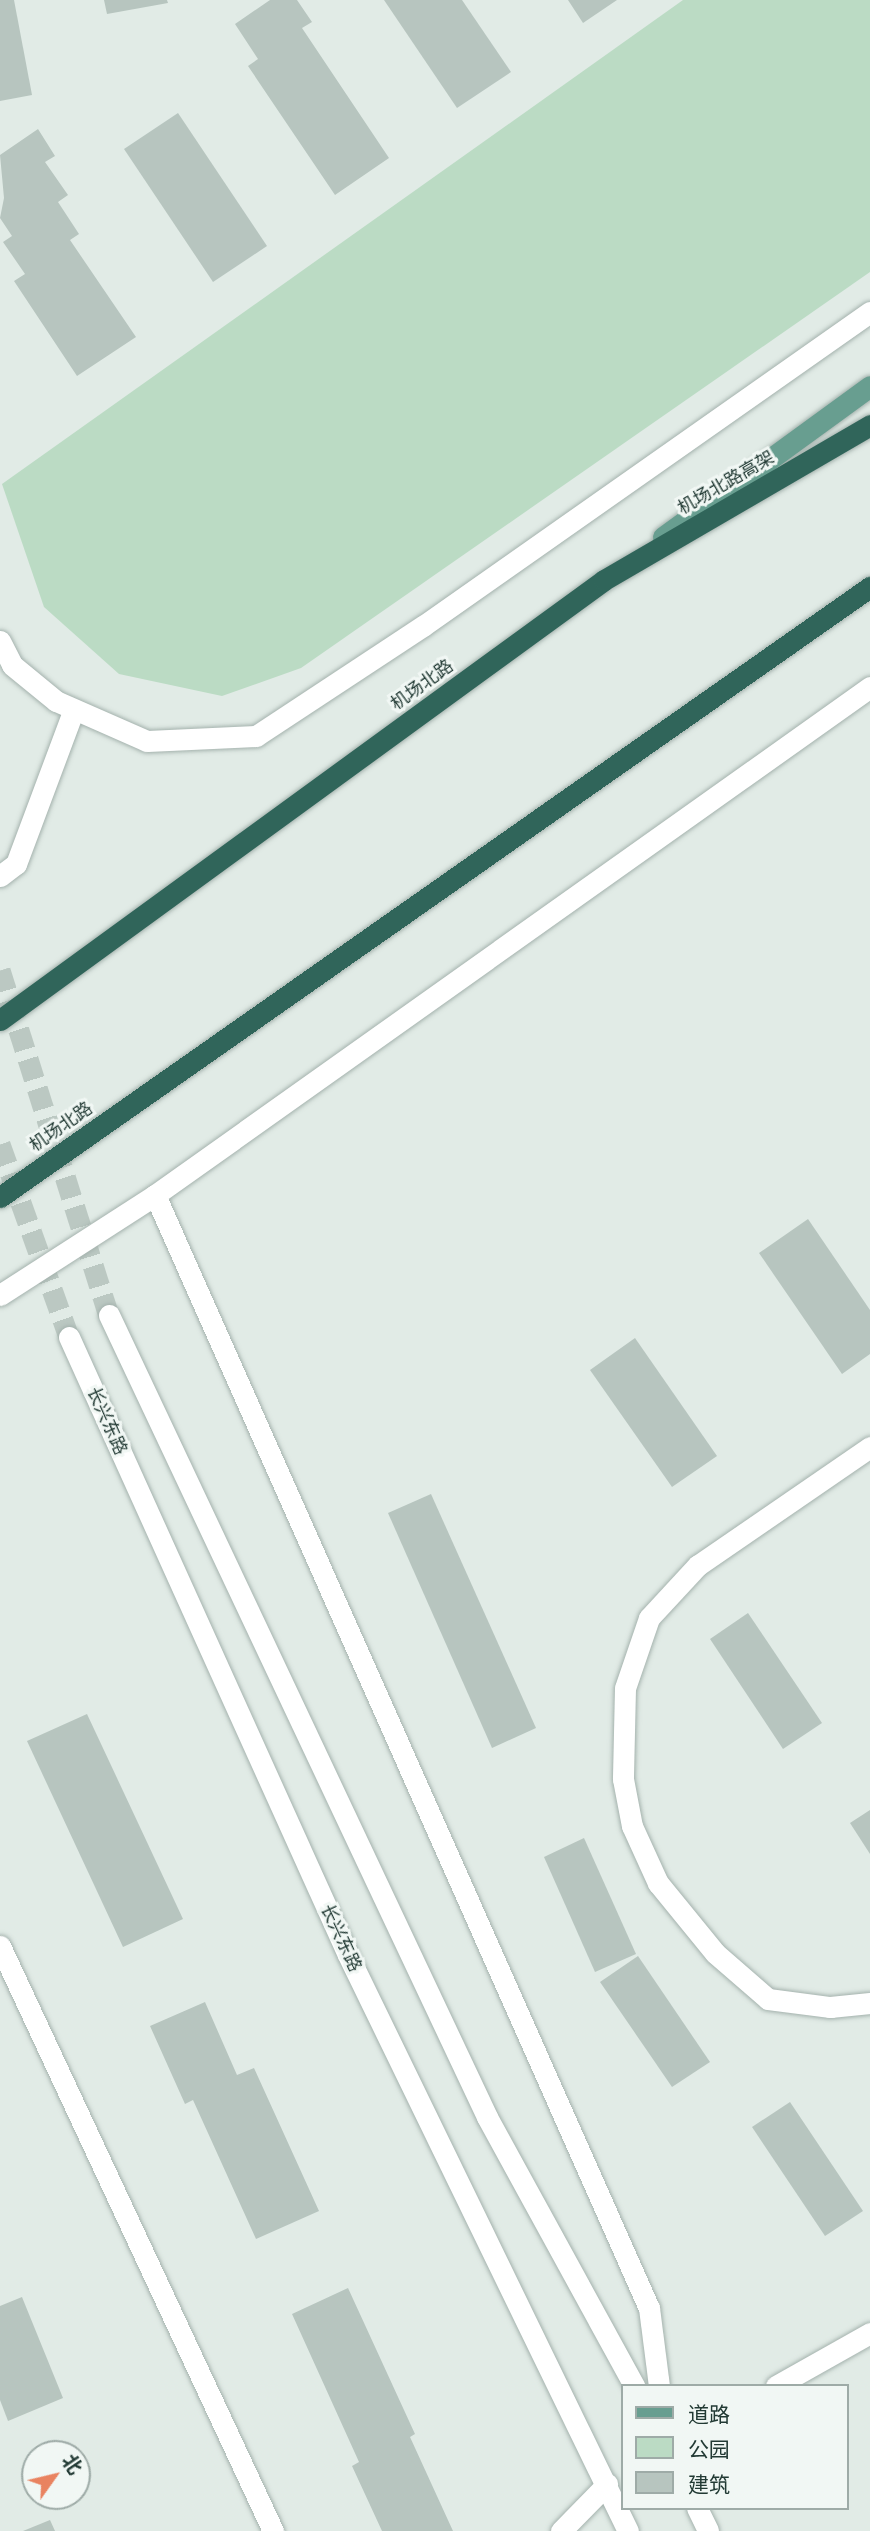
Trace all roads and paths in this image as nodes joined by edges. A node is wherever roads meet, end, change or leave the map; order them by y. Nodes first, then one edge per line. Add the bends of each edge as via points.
1 (870, 312) edge
2 (870, 386) edge
3 (870, 425) edge
4 (604, 580) junction
5 (870, 587) edge
6 (0, 640) edge
7 (870, 687) edge
8 (74, 709) junction
9 (0, 876) edge
10 (0, 1020) edge
11 (155, 1195) junction
12 (0, 1197) edge
13 (0, 1295) edge
14 (109, 1315) tunnel mouth
15 (69, 1337) tunnel mouth
16 (870, 1447) edge
17 (0, 1946) edge
18 (870, 2003) edge
19 (870, 2333) edge
20 (633, 2384) edge
21 (659, 2384) edge
22 (780, 2384) edge
23 (615, 2479) edge
24 (622, 2507) edge
25 (623, 2510) edge
26 (698, 2510) edge
27 (273, 2531) edge
28 (561, 2531) edge
29 (628, 2531) edge
30 (708, 2531) edge

1 - 8 main road via 424,626 256,736 148,741
2 - 4 main road, 机场北路
3 - 4 highway, 机场北路高架
4 - 10 highway, 机场北路
5 - 12 highway, 机场北路
6 - 8 main road via 12,665 56,701
7 - 11 main road
8 - 9 main road via 16,864
11 - 13 main road
11 - 21 main road via 179,1258 649,2308
14 - 20 main road via 487,2117
15 - 23 main road, 长兴东路 via 348,1955
16 - 18 main road via 698,1565 649,1618 625,1688 623,1779 632,1826 658,1883 715,1953 768,1999 830,2007
17 - 27 main road
19 - 22 main road
23 - 24 main road, 长兴东路
23 - 28 main road
25 - 29 main road, 长兴东路
26 - 30 main road

